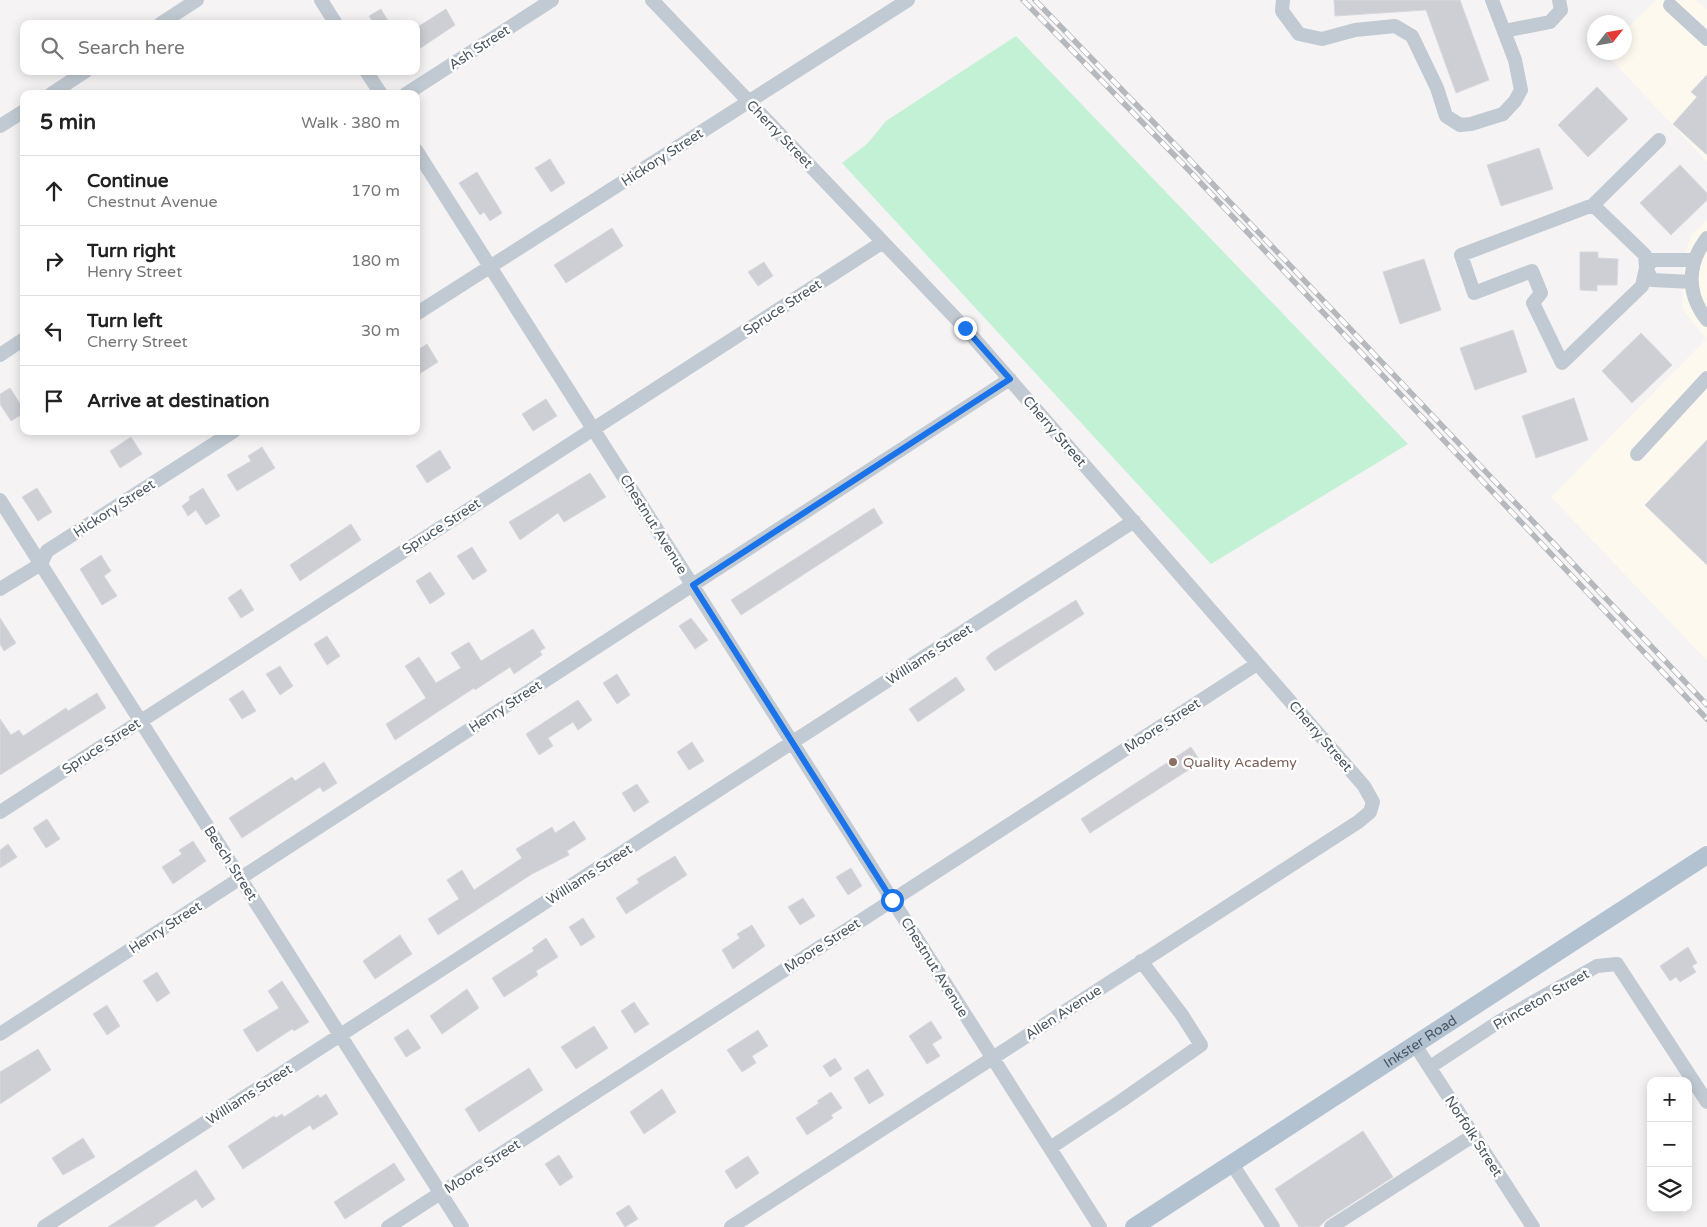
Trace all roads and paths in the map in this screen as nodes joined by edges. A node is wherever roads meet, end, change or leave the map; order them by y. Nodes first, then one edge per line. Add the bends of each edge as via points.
1 (197, 0) edge
2 (321, 0) edge
3 (552, 0) edge
4 (652, 0) edge
5 (908, 0) edge
6 (1283, 0) edge
7 (1492, 0) edge
8 (1560, 0) edge
9 (1670, 5) dead end
10 (166, 20) edge
11 (334, 20) edge
12 (1504, 31) junction
13 (1707, 39) edge
14 (80, 75) edge
15 (369, 75) edge
16 (56, 90) edge
17 (378, 90) edge
18 (412, 90) edge
19 (749, 101) junction
20 (20, 114) edge
21 (0, 126) edge
22 (1659, 140) dead end
23 (420, 156) edge
24 (1593, 205) junction
25 (1707, 238) edge
26 (883, 242) junction
27 (1693, 260) junction
28 (491, 267) junction
29 (1646, 268) junction
30 (1692, 282) junction
31 (420, 311) edge
32 (1707, 320) edge
33 (20, 342) edge
34 (0, 355) edge
35 (1707, 378) edge
36 (1010, 379) junction
37 (593, 428) junction
38 (228, 435) edge
39 (1637, 454) dead end
40 (0, 500) edge
41 (1134, 521) junction
42 (41, 564) junction
43 (693, 585) junction
44 (0, 590) edge
45 (1257, 664) junction
46 (140, 721) junction
47 (792, 742) junction
48 (1364, 786) joint
49 (0, 812) edge
50 (1707, 855) edge
51 (240, 878) junction
52 (892, 900) junction
53 (1141, 961) junction
54 (0, 1034) edge
55 (340, 1035) junction
56 (1416, 1045) junction
57 (992, 1057) junction
58 (1430, 1067) junction
59 (1707, 1102) edge
60 (1474, 1135) junction
61 (1050, 1148) junction
62 (1232, 1164) junction
63 (440, 1193) junction
64 (44, 1227) edge
65 (388, 1227) edge
66 (462, 1227) edge
67 (730, 1227) edge
68 (1100, 1227) edge
69 (1134, 1227) edge
70 (1273, 1227) edge
71 (1331, 1227) edge
72 (1533, 1227) edge

1 - 10 street
2 - 11 street
3 - 18 street, Ash Street
4 - 19 street, Cherry Street
5 - 19 street, Hickory Street
6 - 12 street via 1282,11 1299,34 1322,39 1356,30 1395,26 1412,36 1437,88 1446,116 1460,125 1503,114 1521,90 1515,60
7 - 12 street
8 - 12 street via 1561,10 1550,22
9 - 13 street
14 - 16 street
15 - 17 street
19 - 26 street, Cherry Street
19 - 28 street, Hickory Street
20 - 21 street
22 - 24 street
23 - 28 street, Chestnut Avenue
24 - 29 street via 1645,255
24 - 29 street via 1460,255 1474,293 1532,271 1541,293 1533,303 1562,363 1642,286
25 - 27 street
26 - 36 street, Cherry Street
26 - 37 street, Spruce Street
27 - 29 street via 1653,260
27 - 30 street
28 - 31 street, Hickory Street
28 - 37 street, Chestnut Avenue
29 - 30 street via 1652,280
30 - 32 street via 1694,297
33 - 34 street
35 - 39 street
36 - 41 street, Cherry Street
36 - 43 street, Henry Street
37 - 43 street, Chestnut Avenue
37 - 46 street, Spruce Street
38 - 42 street, Hickory Street via 46,551
40 - 42 street, Beech Street
41 - 45 street, Cherry Street
41 - 47 street, Williams Street
42 - 44 street, Hickory Street
42 - 46 street, Beech Street
43 - 47 street, Chestnut Avenue
43 - 51 street, Henry Street
45 - 48 street, Cherry Street
45 - 52 street, Moore Street
46 - 49 street, Spruce Street
46 - 51 street, Beech Street
47 - 52 street, Chestnut Avenue
47 - 55 street, Williams Street
48 - 53 street, Allen Avenue via 1373,802 1370,812 1358,822
50 - 56 main road, Inkster Road
51 - 54 street, Henry Street
51 - 55 street, Beech Street
52 - 57 street, Chestnut Avenue
52 - 63 street, Moore Street
53 - 57 street, Allen Avenue
53 - 61 street via 1201,1045
55 - 63 street, Beech Street
55 - 64 street, Williams Street
56 - 58 street, Norfolk Street
56 - 62 main road, Inkster Road
57 - 61 street, Chestnut Avenue
57 - 67 street, Allen Avenue
58 - 59 street, Princeton Street via 1500,1021 1597,966 1617,964
58 - 60 street, Norfolk Street
60 - 71 street
60 - 72 street, Norfolk Street
61 - 68 street, Chestnut Avenue
62 - 69 main road, Inkster Road
62 - 70 street
63 - 65 street, Moore Street
63 - 66 street, Beech Street

